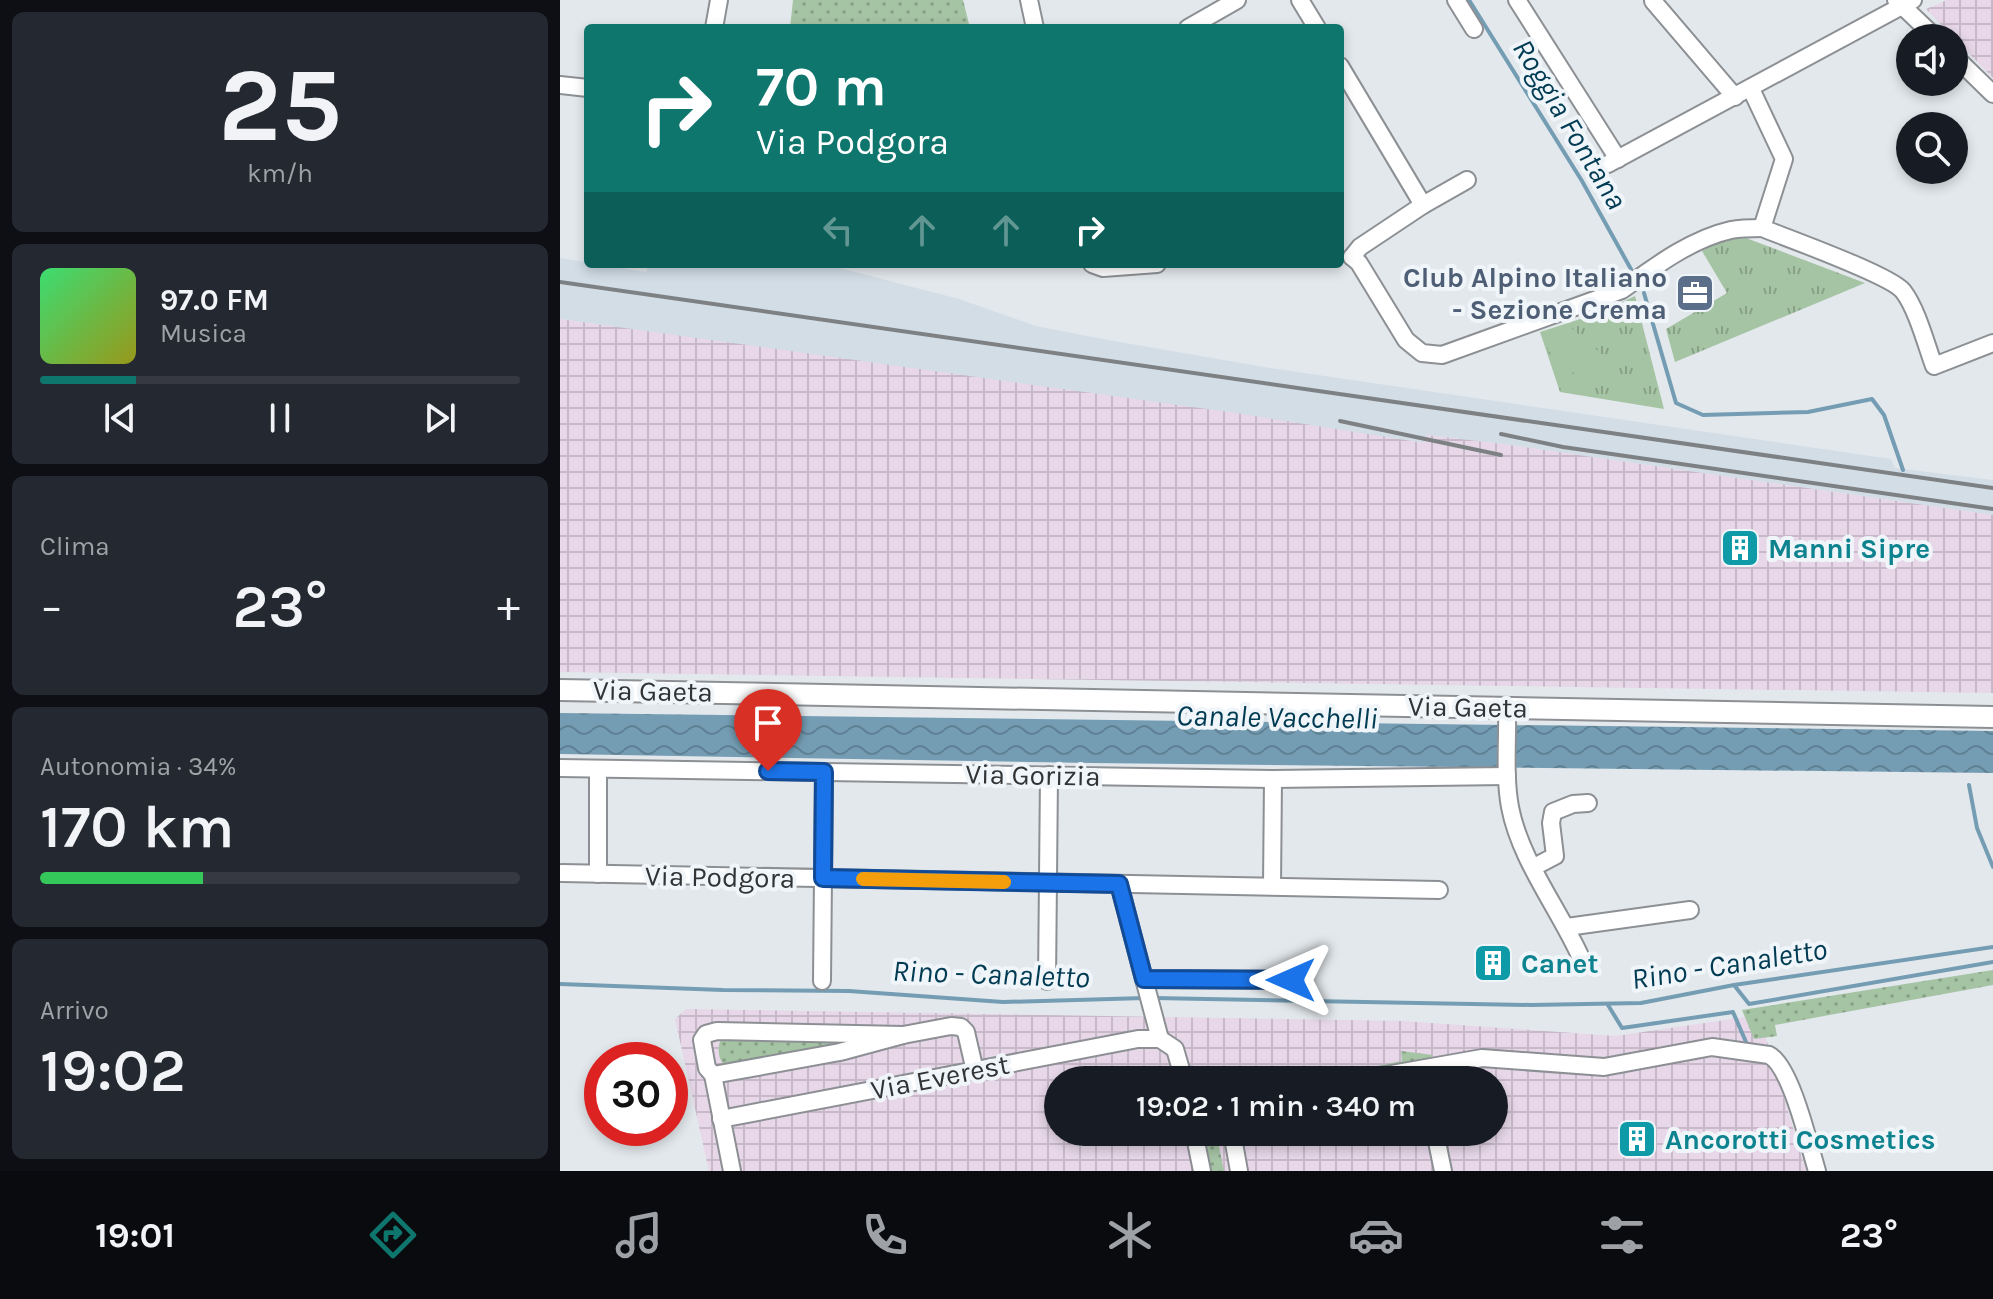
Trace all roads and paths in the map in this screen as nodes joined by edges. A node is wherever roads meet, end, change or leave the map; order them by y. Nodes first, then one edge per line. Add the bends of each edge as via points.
1 (719, 0) edge
2 (1029, 0) edge
3 (1237, 0) edge
4 (1300, 0) edge
5 (1456, 0) edge
6 (1517, 0) edge
7 (1653, 1) edge
8 (1904, 2) edge
9 (715, 24) edge
10 (1034, 24) edge
11 (1195, 24) edge
12 (1315, 24) edge
13 (1924, 24) edge
14 (1474, 29) dead end
15 (1968, 70) edge
16 (1344, 73) edge
17 (560, 85) edge
18 (584, 88) edge
19 (1743, 93) junction
20 (1993, 94) edge
21 (1467, 180) dead end
22 (1423, 205) junction
23 (1762, 228) junction
24 (1346, 257) edge
25 (1993, 343) edge
26 (560, 690) edge
27 (1508, 716) junction
28 (1993, 717) edge
29 (560, 768) edge
30 (598, 769) junction
31 (1507, 771) junction
32 (824, 772) junction
33 (1049, 775) junction
34 (1273, 779) junction
35 (1588, 803) dead end
36 (1534, 867) junction
37 (562, 873) edge
38 (598, 874) junction
39 (823, 878) junction
40 (1047, 883) junction
41 (1119, 884) junction
42 (1272, 886) junction
43 (1439, 890) dead end
44 (1690, 910) dead end
45 (1567, 927) junction
46 (1581, 958) dead end
47 (1144, 979) junction
48 (1291, 980) dead end
49 (822, 981) dead end
50 (1047, 981) dead end
51 (1160, 1039) junction
52 (840, 1043) junction
53 (1180, 1066) edge
54 (1453, 1066) edge
55 (975, 1071) junction
56 (713, 1075) junction
57 (721, 1119) junction
58 (1197, 1146) edge
59 (1235, 1146) edge
60 (1438, 1146) edge
61 (732, 1171) edge
62 (1202, 1171) edge
63 (1239, 1171) edge
64 (1443, 1171) edge
65 (1817, 1171) edge

1 - 9 street
2 - 10 street
3 - 11 street
4 - 12 street
5 - 14 street
6 - 19 street via 1613,161
7 - 19 street
8 - 13 street
8 - 19 street
15 - 20 street
16 - 22 street
17 - 18 street
19 - 23 street via 1784,159
21 - 22 street
22 - 24 street
23 - 24 street via 1732,230 1703,240 1628,286 1452,353 1432,355 1413,348 1359,263
23 - 25 street via 1901,288 1934,366
26 - 27 main road, Via Gaeta
27 - 28 main road, Via Gaeta
27 - 31 street
29 - 30 street, Via Gorizia
30 - 32 street, Via Gorizia
30 - 38 street
31 - 34 street, Via Gorizia
31 - 36 street via 1510,807
32 - 33 street, Via Gorizia
32 - 39 street
33 - 34 street, Via Gorizia
33 - 40 street
34 - 42 street
35 - 36 street via 1553,812 1555,856
36 - 45 street
37 - 38 street, Via Podgora
38 - 39 street, Via Podgora
39 - 40 street, Via Podgora
39 - 49 street
40 - 41 street, Via Podgora
40 - 50 street
41 - 42 street, Via Podgora
41 - 47 street
42 - 43 street, Via Podgora
44 - 45 street
45 - 46 street
47 - 48 street
47 - 51 street
51 - 53 street via 1175,1049
51 - 55 street, Via Everest
52 - 55 street via 961,1027
52 - 56 street
52 - 56 street via 717,1031 702,1040
54 - 65 street via 1482,1058 1604,1067 1712,1047 1769,1055 1786,1077
55 - 57 street, Via Everest
56 - 57 street
57 - 61 street
58 - 62 street
59 - 63 street
60 - 64 street

